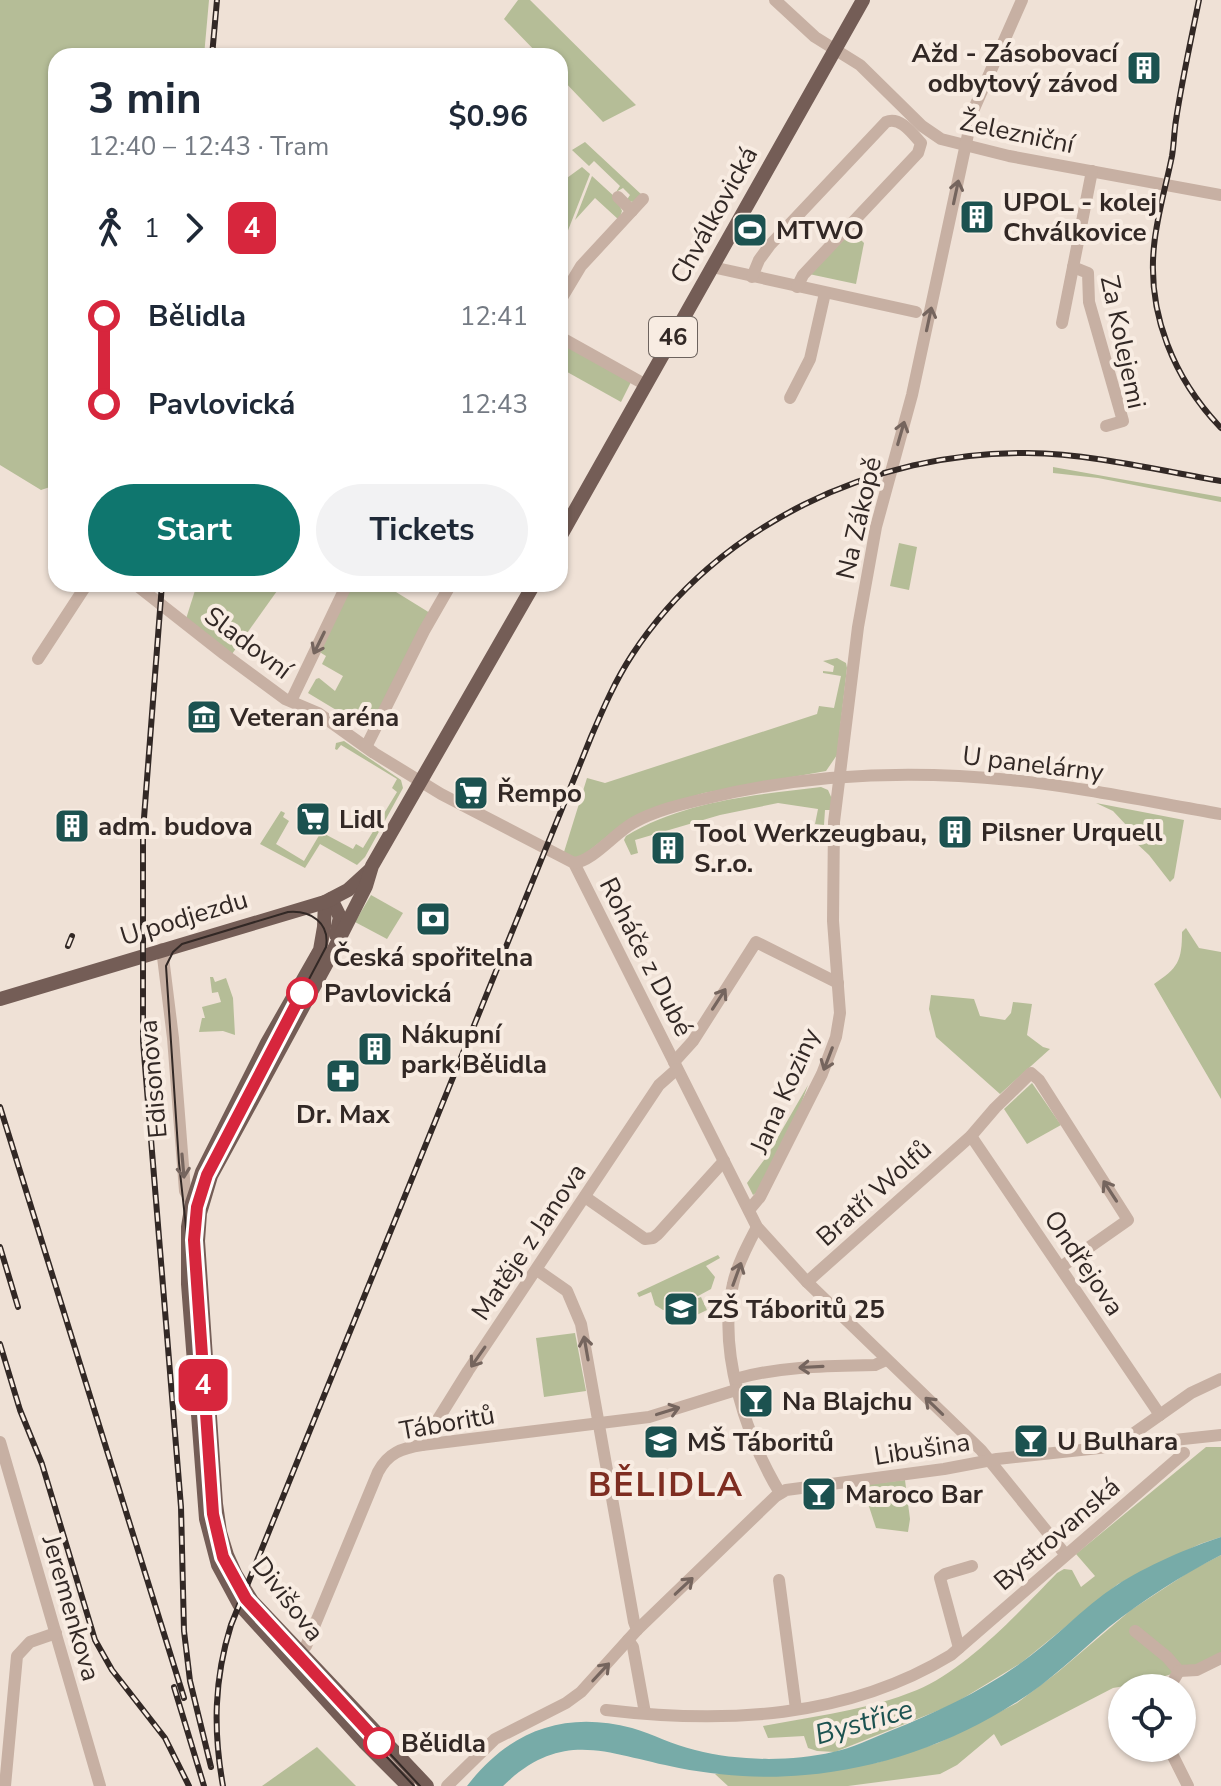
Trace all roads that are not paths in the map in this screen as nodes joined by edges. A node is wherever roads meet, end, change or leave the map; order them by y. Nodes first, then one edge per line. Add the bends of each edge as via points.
1 (775, 0) edge
2 (863, 0) edge
3 (1022, 0) edge
4 (834, 49) junction
5 (965, 146) junction
6 (1092, 171) junction
7 (1221, 195) edge
8 (618, 197) dead end
9 (643, 199) dead end
10 (632, 211) junction
11 (712, 267) junction
12 (1073, 267) junction
13 (752, 277) junction
14 (797, 287) junction
15 (568, 288) edge
16 (825, 293) junction
17 (916, 312) dead end
18 (1062, 323) dead end
19 (568, 341) edge
20 (646, 385) junction
21 (790, 398) dead end
22 (1106, 426) dead end
23 (568, 523) edge
24 (82, 592) edge
25 (145, 592) edge
26 (343, 592) edge
27 (446, 592) edge
28 (529, 592) edge
29 (38, 659) dead end
30 (291, 701) junction
31 (366, 747) junction
32 (839, 779) junction
33 (421, 781) junction
34 (1221, 814) edge
35 (574, 863) junction
36 (372, 866) junction
37 (328, 901) junction
38 (162, 949) junction
39 (324, 955) junction
40 (838, 983) junction
41 (0, 999) edge
42 (676, 1066) junction
43 (971, 1136) junction
44 (724, 1161) junction
45 (585, 1197) junction
46 (197, 1204) junction
47 (749, 1210) junction
48 (757, 1227) junction
49 (1061, 1267) junction
50 (537, 1270) junction
51 (807, 1282) junction
52 (886, 1360) junction
53 (1221, 1379) edge
54 (736, 1384) junction
55 (1160, 1415) junction
56 (599, 1425) junction
57 (1221, 1435) edge
58 (0, 1442) edge
59 (422, 1445) junction
60 (1125, 1446) junction
61 (1184, 1453) dead end
62 (989, 1461) junction
63 (780, 1493) junction
64 (1065, 1554) junction
65 (972, 1566) dead end
66 (779, 1580) dead end
67 (637, 1630) junction
68 (1135, 1631) dead end
69 (56, 1633) junction
70 (628, 1640) junction
71 (959, 1648) junction
72 (296, 1657) junction
73 (1221, 1658) edge
74 (1179, 1671) junction
75 (1176, 1674) edge
76 (796, 1709) junction
77 (606, 1710) dead end
78 (645, 1713) junction
79 (1176, 1762) edge
80 (5, 1786) edge
81 (100, 1786) edge
82 (408, 1786) edge
83 (427, 1786) edge
84 (447, 1786) edge
85 (1188, 1786) edge

1 - 4 street, Železniční
2 - 4 main road, Chválkovická / 46
3 - 5 street, Na Zákopě via 977,97
4 - 5 street, Železniční via 860,65 931,133
4 - 11 main road, Chválkovická / 46
5 - 6 street, Železniční
32 -> 5 street, Na Zákopě via 876,527 912,395
6 - 7 street, Železniční
6 - 12 street, Za Kolejemi
8 - 10 street
9 - 10 street
10 - 15 street
11 - 13 street
11 - 20 main road, Chválkovická / 46
12 - 18 street, Za Kolejemi
12 - 22 street, Za Kolejemi via 1088,273 1089,302 1123,421
13 - 14 street
13 - 14 street via 770,245 858,151 886,122 900,122 921,143 918,153
14 - 16 street
16 - 17 street
16 - 21 street via 810,359
19 - 20 street
20 - 23 main road, Chválkovická / 46
24 - 29 street
25 - 30 street, Sladovní
26 -> 30 street
27 - 31 street
28 - 33 main road
30 - 31 street, Sladovní
31 - 33 street, Sladovní
32 - 34 street, U panelárny via 911,775 1011,780
32 - 35 street via 753,789 655,812
32 - 40 street, Na Zákopě via 832,873
33 - 35 street, Roháče z Dubé
33 - 36 main road
35 - 42 street, Roháče z Dubé
36 - 37 main road, U podjezdu
36 - 39 main road via 366,886
37 - 38 main road, U podjezdu
37 - 39 main road via 340,921
38 - 41 main road, U podjezdu
38 -> 46 street, Edisonova via 185,1191
39 - 46 main road
39 - 46 main road via 300,983 267,1043 202,1172
42 -> 40 street, Matěje z Janova via 756,942
40 -> 47 street, Jana Koziny via 838,1027 825,1067
42 - 44 street, Roháče z Dubé
42 - 45 street, Matěje z Janova
43 - 49 street, Ondřejova
49 -> 43 street, Bratří Wolfů via 1128,1220 1039,1080 1031,1073
43 - 51 street, Bratří Wolfů
44 - 45 street via 650,1239
44 - 47 street, Roháče z Dubé
45 - 50 street, Matěje z Janova
46 - 72 main road, Divišova via 188,1235 188,1284 209,1538 232,1594 247,1615
47 - 48 street, Roháče z Dubé
48 - 51 street, Roháče z Dubé
54 -> 48 street via 730,1304 733,1282
49 - 55 street, Ondřejova
56 -> 50 street via 575,1308 564,1289
50 -> 59 street, Matěje z Janova
51 - 52 street, Roháče z Dubé
52 -> 54 street, Táboritů via 761,1372
62 -> 52 street, Roháče z Dubé
53 - 55 street
56 -> 54 street, Táboritů via 649,1417
54 - 63 street via 749,1431
55 - 60 street via 1127,1438
56 - 59 street, Táboritů
56 - 67 street
57 - 60 street, Libušina
58 - 69 street, Jeremenkova
59 - 72 street, Táboritů via 401,1449 382,1466 306,1646
60 - 62 street, Libušina
61 - 64 street, Bystrovanská
62 - 63 street, Libušina
62 - 64 street, Roháče z Dubé
67 -> 63 street
64 - 71 street, Bystrovanská
65 - 71 street, Bystrovanská via 940,1578
66 - 76 street
67 - 70 street
68 - 74 street
69 - 80 street via 30,1642 17,1656
69 - 81 street, Jeremenkova
70 - 78 street
84 -> 70 street via 495,1739 571,1701
71 - 76 street, Bystrovanská via 897,1683
72 - 82 main road, Divišova via 365,1743
72 - 83 main road, Divišova
73 - 74 street via 1197,1670
74 - 75 street
76 - 78 street, Bystrovanská via 743,1717
77 - 78 street, Bystrovanská
79 - 85 street

